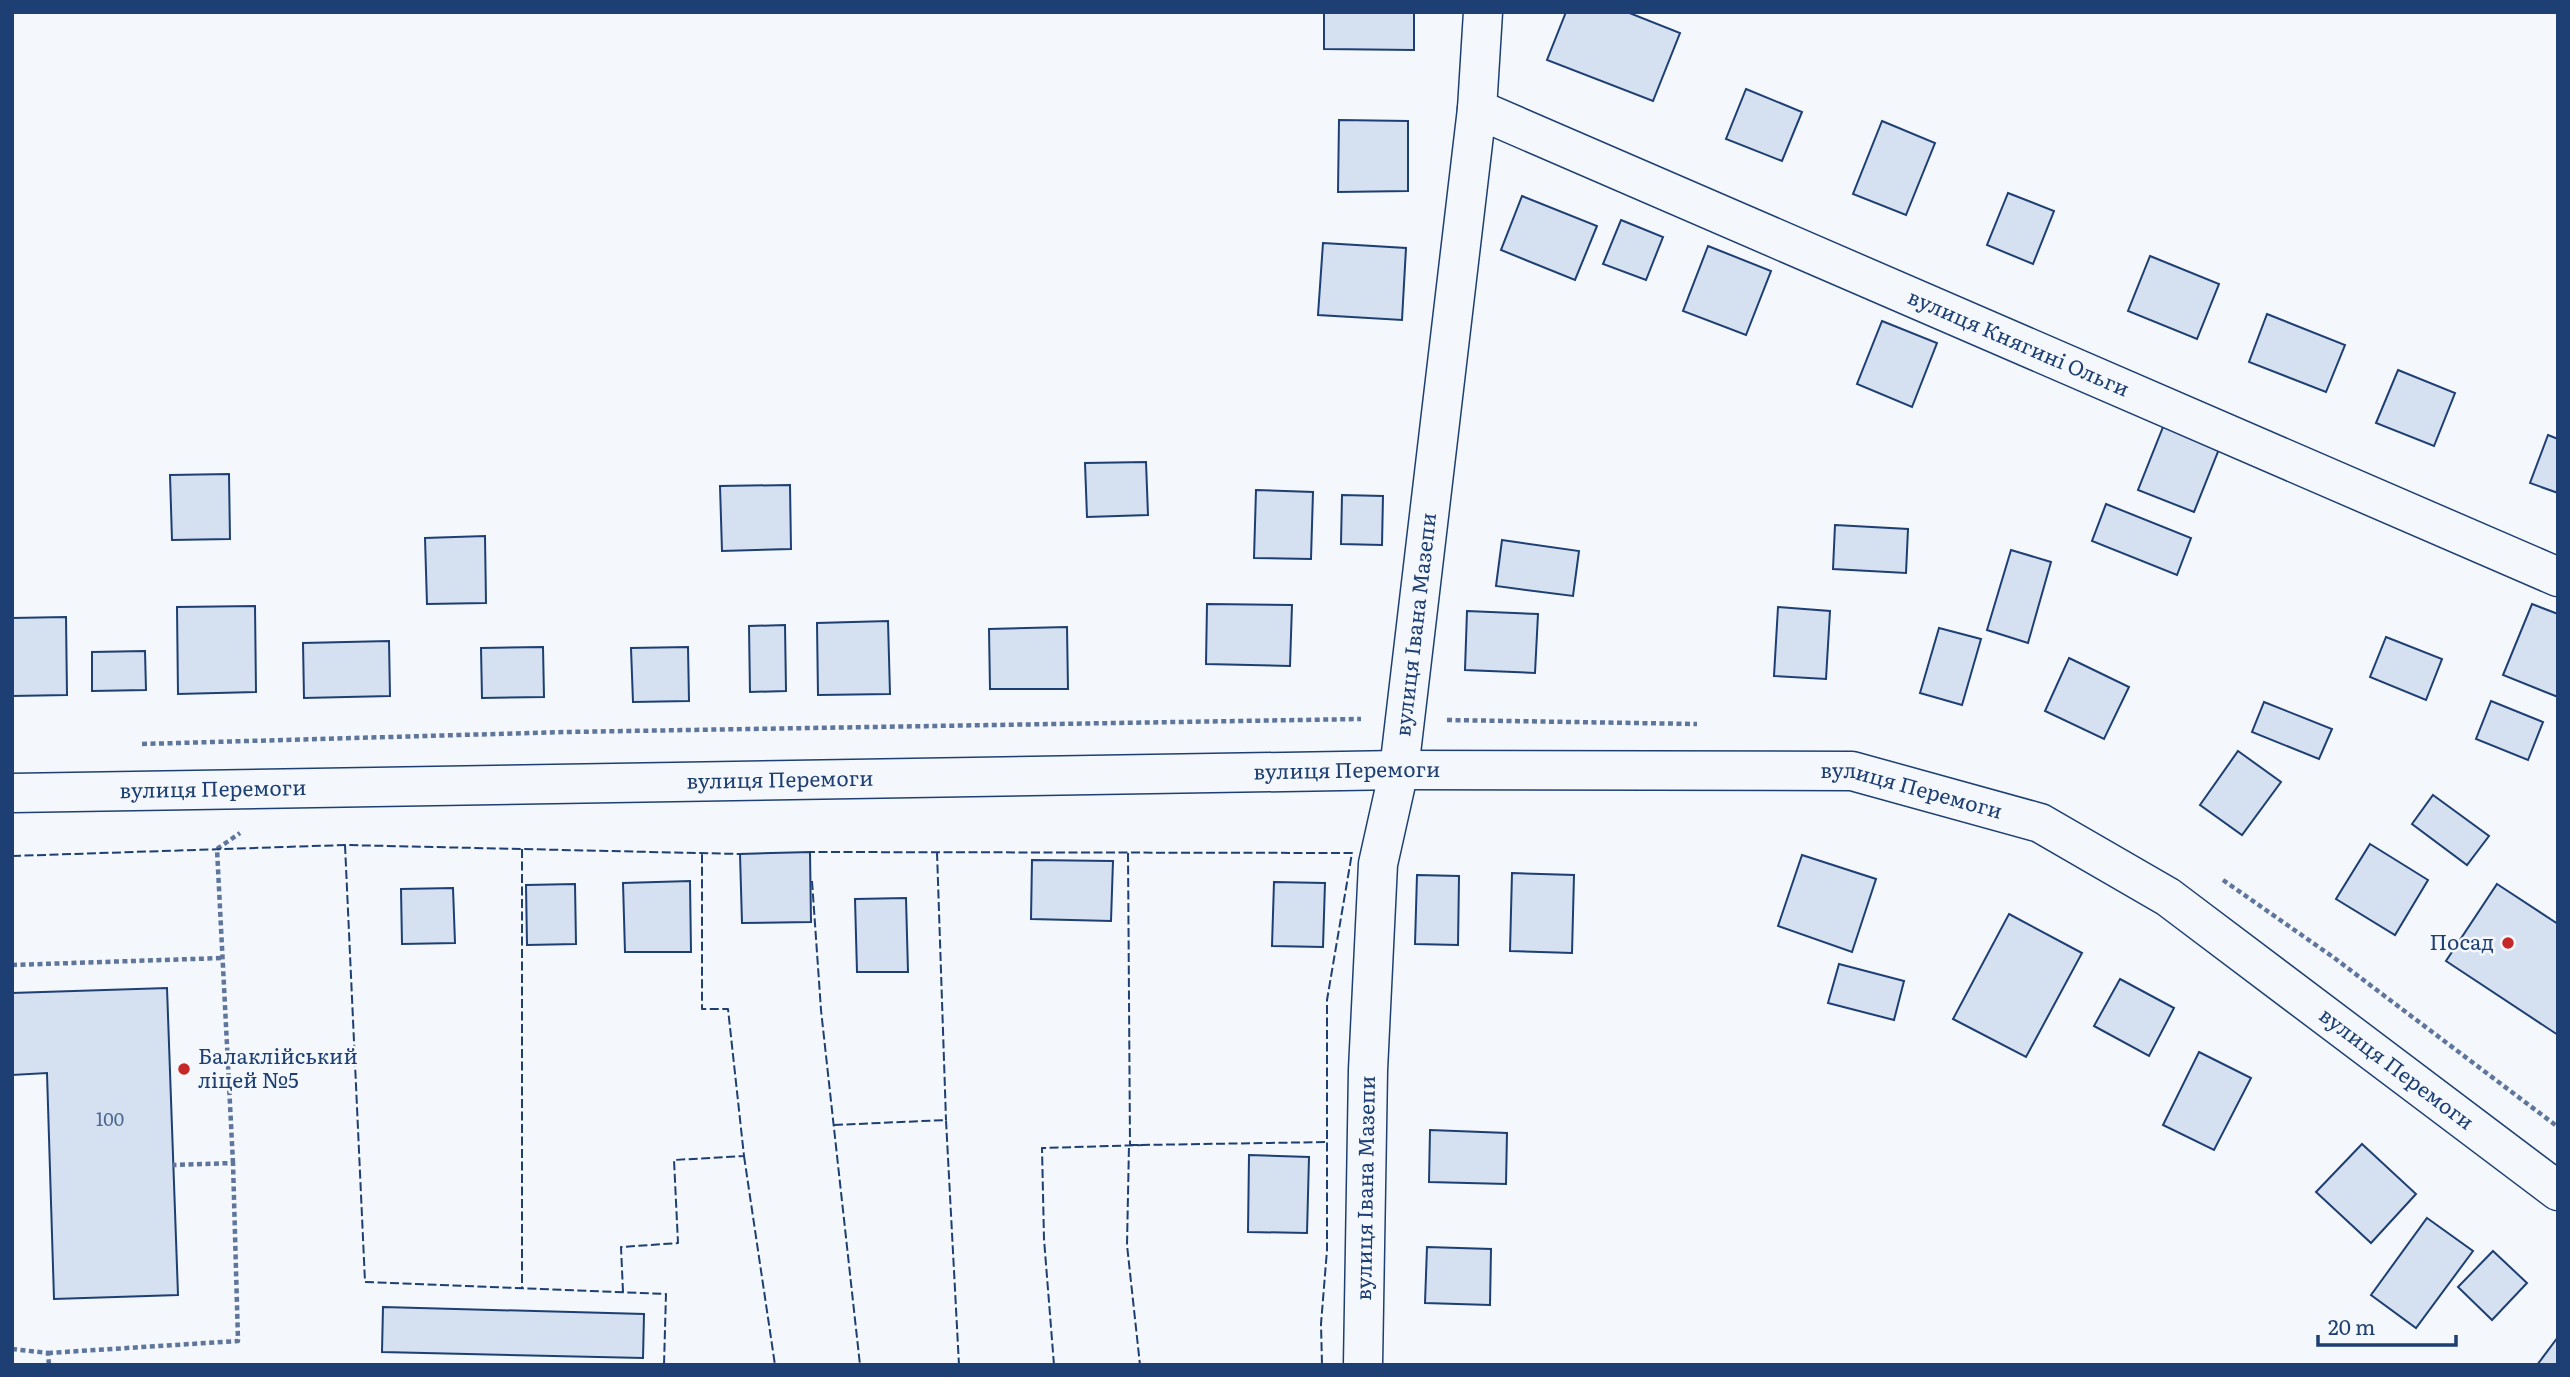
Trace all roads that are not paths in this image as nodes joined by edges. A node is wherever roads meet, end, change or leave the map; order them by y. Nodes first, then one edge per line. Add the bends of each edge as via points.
1 (1483, 12) edge
2 (1477, 109) junction
3 (2558, 577) edge
4 (1399, 770) junction
5 (12, 793) edge
6 (2558, 1191) edge
7 (1363, 1365) edge

1 - 2 main road, вулиця Івана Мазепи
2 - 3 main road, вулиця Княгині Ольги
2 - 4 main road, вулиця Івана Мазепи
4 - 5 main road, вулиця Перемоги
4 - 6 main road, вулиця Перемоги via 1852,771 2040,823 2168,897
4 - 7 main road, вулиця Івана Мазепи via 1378,864 1368,1070

